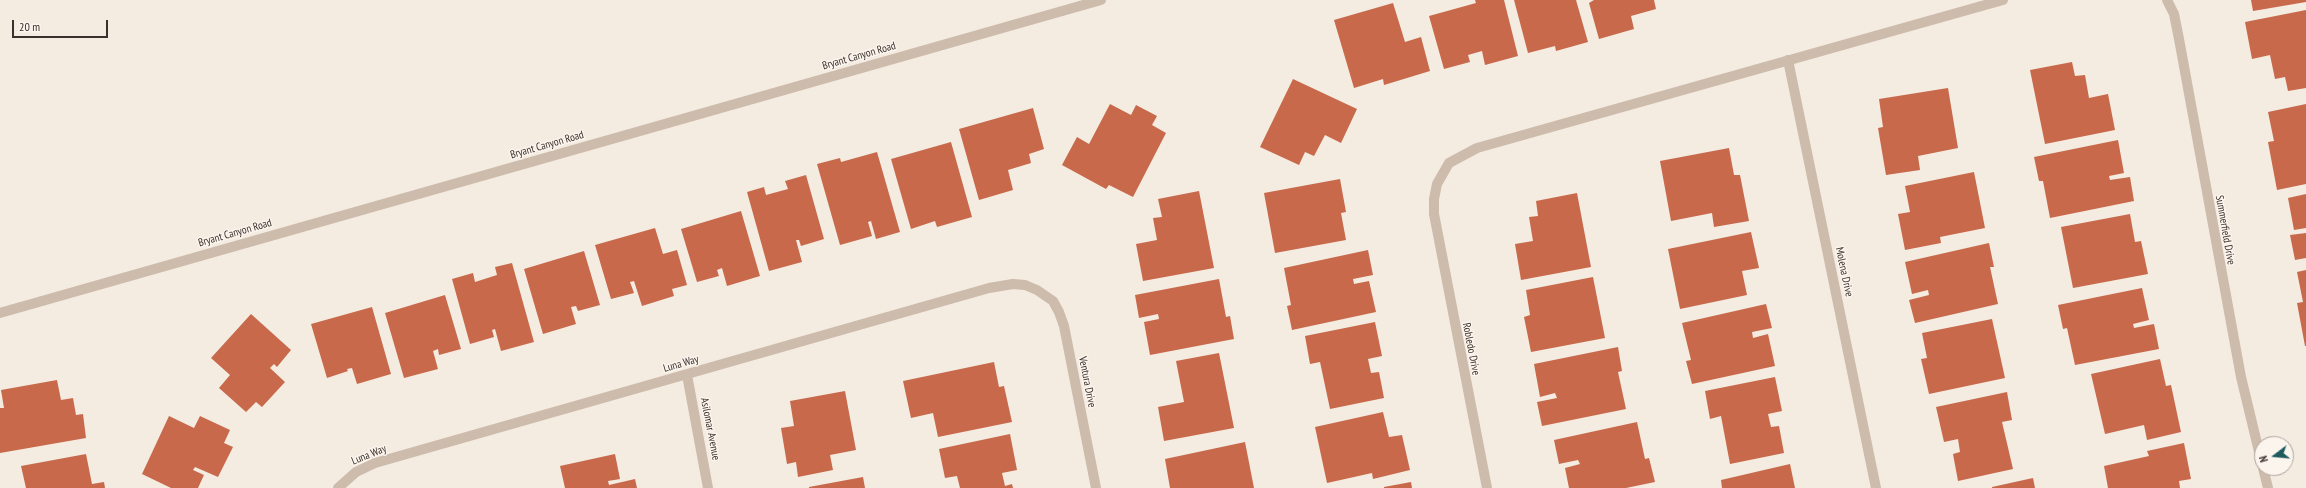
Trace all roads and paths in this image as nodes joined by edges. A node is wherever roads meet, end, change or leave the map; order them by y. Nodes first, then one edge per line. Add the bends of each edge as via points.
1 (1100, 0) edge
2 (2003, 0) edge
3 (2167, 0) edge
4 (1788, 60) junction
5 (1038, 290) joint
6 (0, 313) edge
7 (687, 375) junction
8 (2255, 436) edge
9 (2265, 476) edge
10 (338, 488) edge
11 (708, 488) edge
12 (1096, 488) edge
13 (1487, 488) edge
14 (1876, 488) edge
15 (2268, 488) edge

1 - 6 street, Bryant Canyon Road
2 - 4 street, Robledo Drive
3 - 8 street, Summerfield Drive via 2174,14 2241,377
4 - 13 street, Robledo Drive via 1466,153 1449,163 1442,172 1436,184 1434,214
4 - 14 street, Molena Drive
5 - 7 street, Luna Way via 1013,284 989,288
5 - 12 street, Ventura Drive via 1053,301 1064,326
7 - 10 street, Luna Way via 375,463 356,472
7 - 11 street, Asilomar Avenue
9 - 15 street

